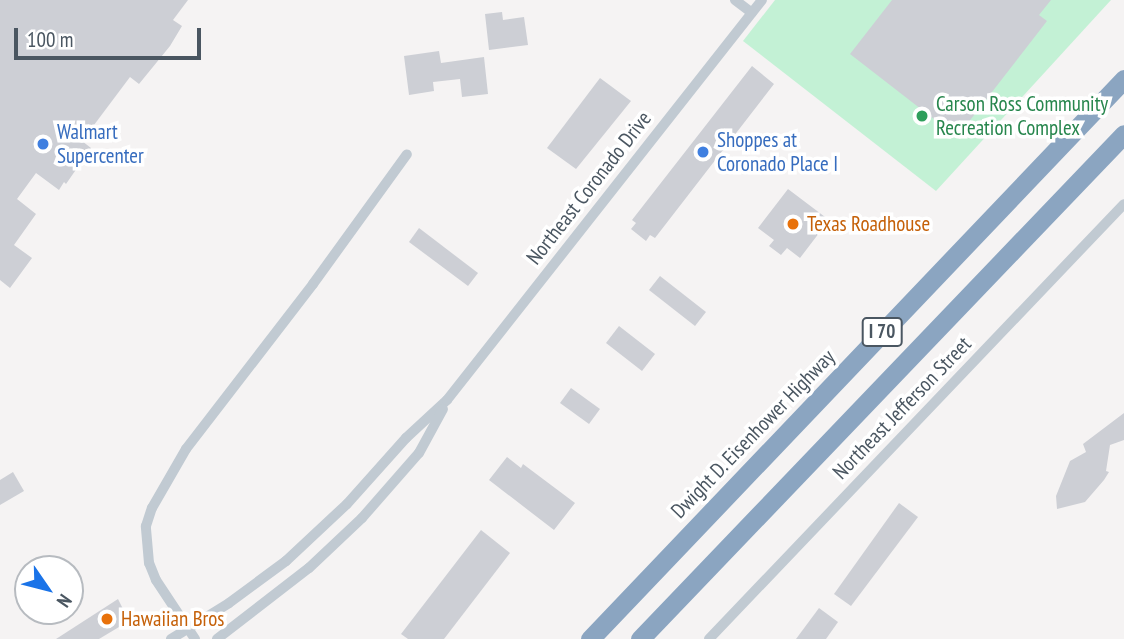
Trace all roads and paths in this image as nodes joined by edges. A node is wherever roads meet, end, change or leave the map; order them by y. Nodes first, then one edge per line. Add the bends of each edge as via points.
1 (735, 0) edge
2 (762, 0) edge
3 (752, 13) junction
4 (1124, 79) edge
5 (1124, 134) edge
6 (407, 154) dead end
7 (1124, 204) edge
8 (447, 400) junction
9 (188, 628) junction
10 (171, 639) edge
11 (195, 639) edge
12 (217, 639) edge
13 (590, 639) edge
14 (640, 639) edge
15 (709, 639) edge

1 - 3 street
2 - 3 street, Northeast Coronado Drive
3 - 8 street, Northeast Coronado Drive
4 - 13 highway, Dwight D. Eisenhower Highway / I 70
5 - 14 highway, I 70
6 - 9 street via 186,449 152,509 146,535 149,563
7 - 15 street, Northeast Jefferson Street
8 - 9 street, Northeast Coronado Drive via 302,546 257,584
8 - 12 street, Northeast Coronado Drive via 419,453 362,518 309,568
9 - 10 street, Northeast Coronado Drive
9 - 11 street

